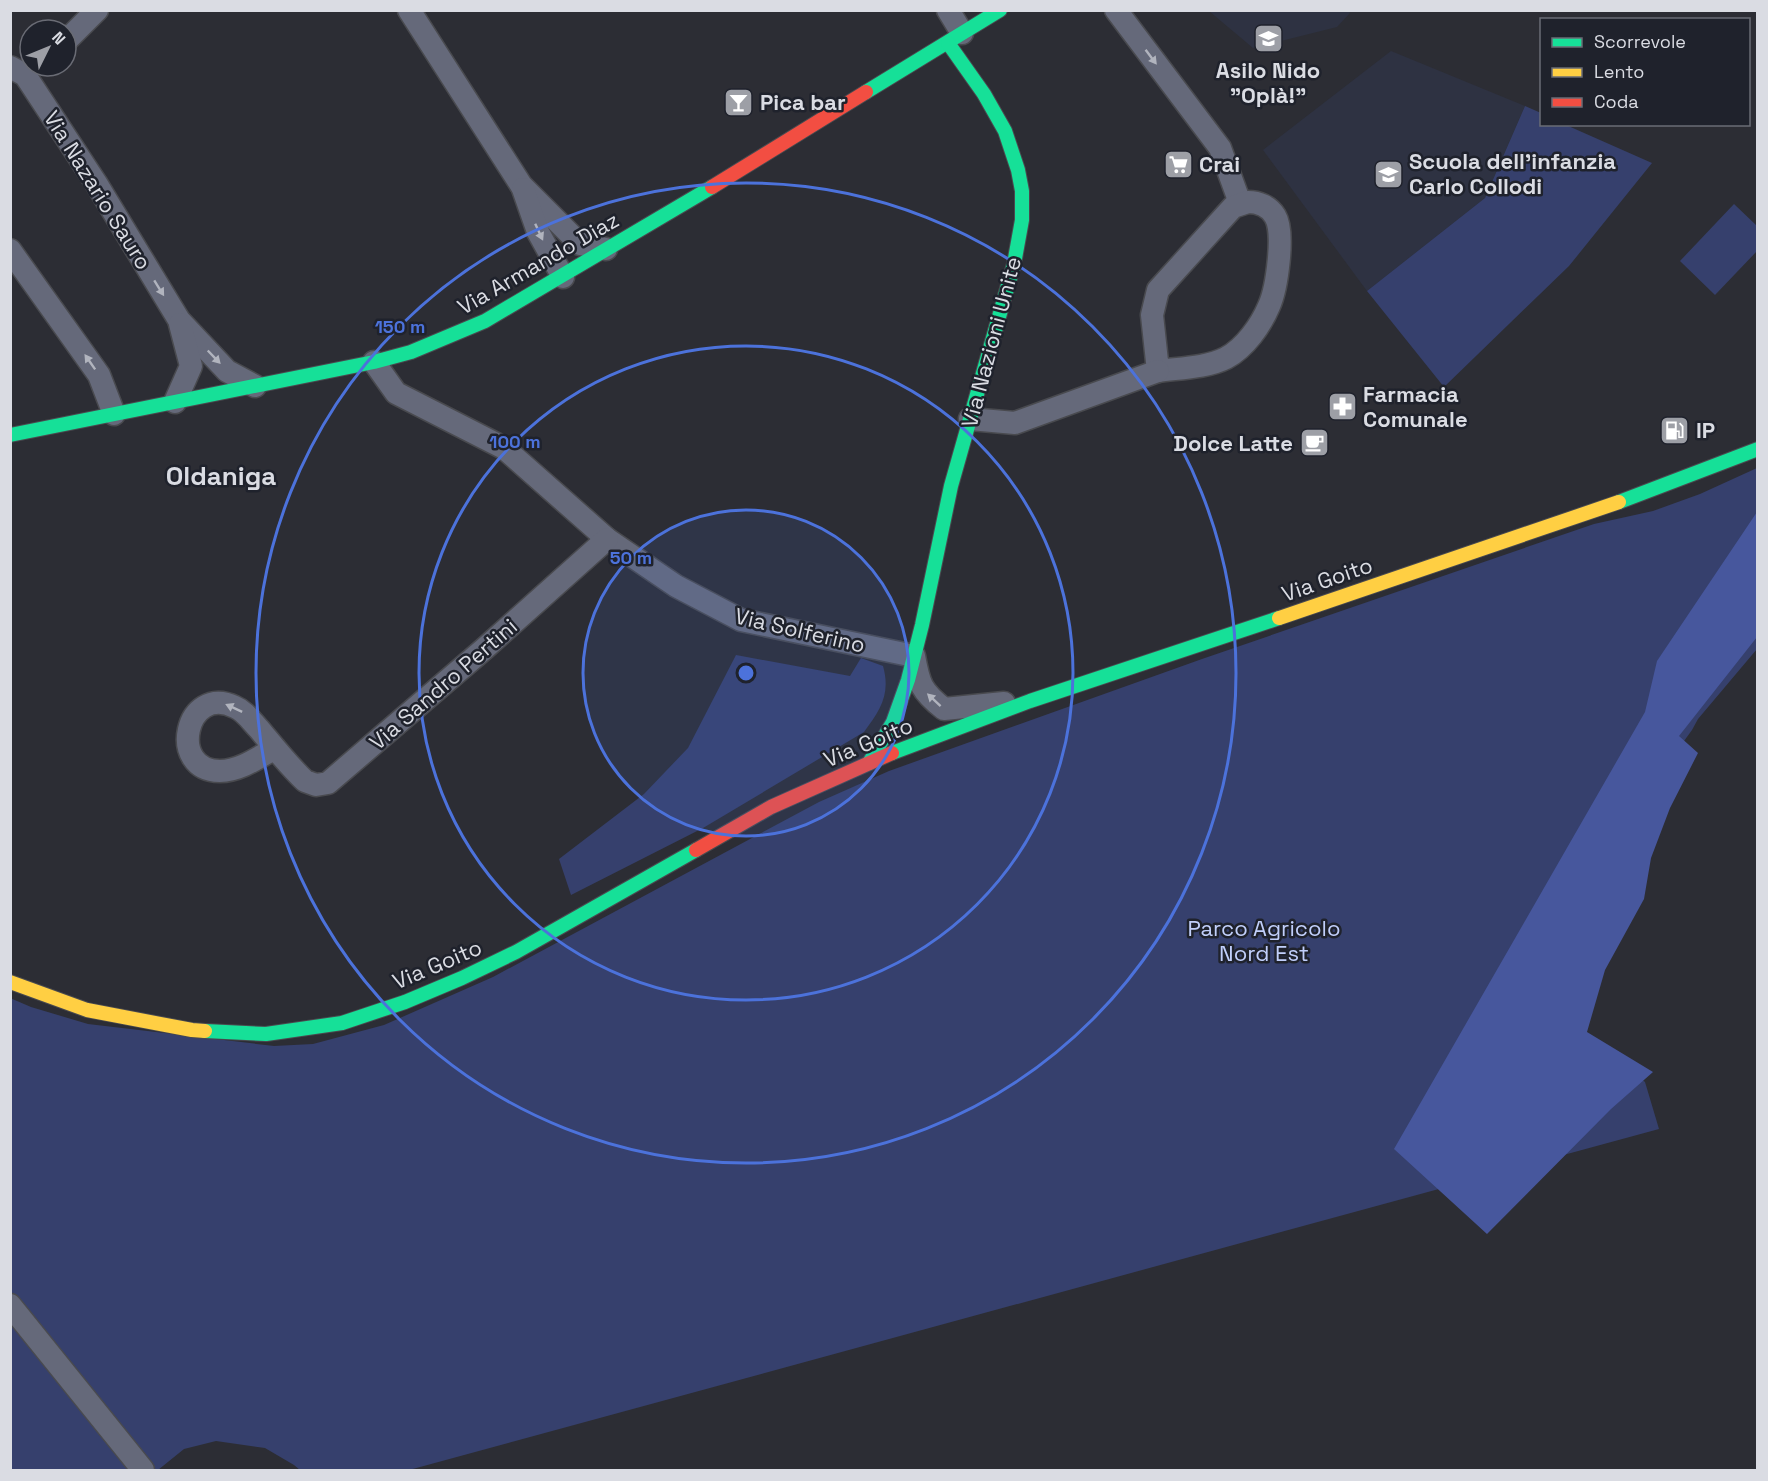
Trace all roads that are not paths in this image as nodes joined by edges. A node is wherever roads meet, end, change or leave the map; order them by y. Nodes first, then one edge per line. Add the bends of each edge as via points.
1 (97, 10) edge
2 (409, 10) edge
3 (948, 10) edge
4 (1000, 10) edge
5 (1116, 10) edge
6 (78, 29) edge
7 (955, 38) junction
8 (29, 78) edge
9 (521, 185) junction
10 (1240, 203) junction
11 (606, 249) junction
12 (10, 250) edge
13 (563, 277) junction
14 (179, 320) junction
15 (374, 362) junction
16 (1158, 371) junction
17 (255, 386) junction
18 (175, 402) junction
19 (114, 414) junction
20 (970, 419) junction
21 (10, 435) edge
22 (1758, 448) edge
23 (608, 539) junction
24 (914, 656) junction
25 (1030, 702) junction
26 (275, 748) dead end
27 (869, 763) junction
28 (10, 982) edge
29 (10, 1305) edge
30 (143, 1470) edge

1 - 6 street
2 - 9 street
3 - 7 street
4 - 7 street, Via Armando Diaz
5 -> 10 street via 1220,148
7 - 11 street, Via Armando Diaz
7 - 20 street, Via Nazioni Unite via 968,70 1008,134 1022,193 1019,240 1011,276
8 -> 14 street, Via Nazario Sauro
9 - 11 street via 580,244
9 -> 13 street via 538,232
10 - 16 street via 1158,290 1152,315
10 - 16 street via 1262,204 1278,224 1279,259 1269,305 1249,337 1226,358
11 - 13 street, Via Armando Diaz
19 -> 12 street via 99,375
13 - 15 street, Via Armando Diaz via 485,321 411,352
14 -> 17 street, Via Nazario Sauro via 227,371
14 - 18 street, Via Nazario Sauro via 191,366
15 - 17 street, Via Armando Diaz
15 - 23 street, Via Solferino via 396,393 504,448
16 - 20 street via 1015,423
17 - 18 street, Via Armando Diaz
18 - 19 street, Via Armando Diaz
19 - 21 street, Via Armando Diaz
20 - 24 street, Via Nazioni Unite via 951,486
22 - 25 street, Via Goito via 1587,514
23 - 24 street, Via Solferino via 676,586 741,620
23 - 26 street, Via Sandro Pertini via 328,783 316,785 305,781
25 -> 24 street, Via Nazioni Unite via 944,709 919,683
24 - 27 street, Via Nazioni Unite via 896,715
25 - 27 street, Via Goito
27 - 28 street, Via Goito via 771,807 507,956 405,1002 342,1023 266,1034 192,1030 87,1010
29 - 30 street

